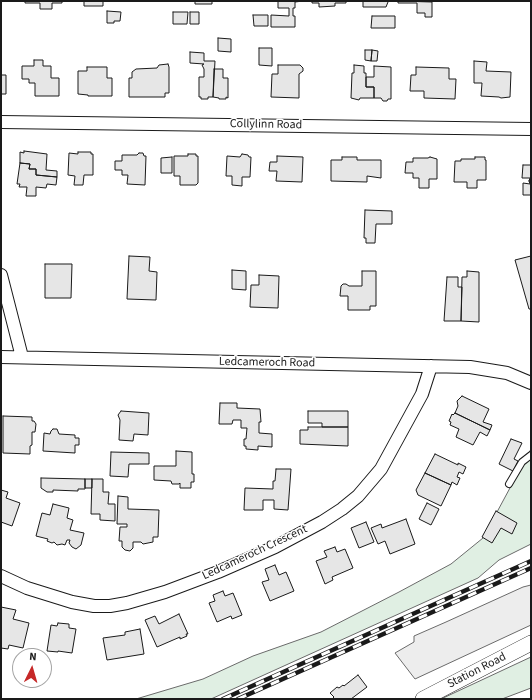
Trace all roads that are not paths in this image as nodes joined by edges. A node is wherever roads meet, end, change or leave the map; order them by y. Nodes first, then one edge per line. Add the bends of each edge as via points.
1 (1, 122) edge
2 (531, 129) edge
3 (1, 275) edge
4 (1, 357) edge
5 (22, 357) junction
6 (431, 366) junction
7 (531, 383) edge
8 (531, 455) edge
9 (509, 484) dead end
10 (1, 576) edge
11 (531, 643) edge
12 (423, 699) edge

1 - 2 street, Collylinn Road
3 - 5 street
4 - 5 street, Ledcameroch Road
5 - 6 street, Ledcameroch Road
6 - 7 street, Ledcameroch Road via 489,369
6 - 10 street, Ledcameroch Crescent via 422,394 381,469 358,496 322,522 275,547 165,592 110,606 72,602 27,588
8 - 9 lane via 522,462
11 - 12 street, Station Road

